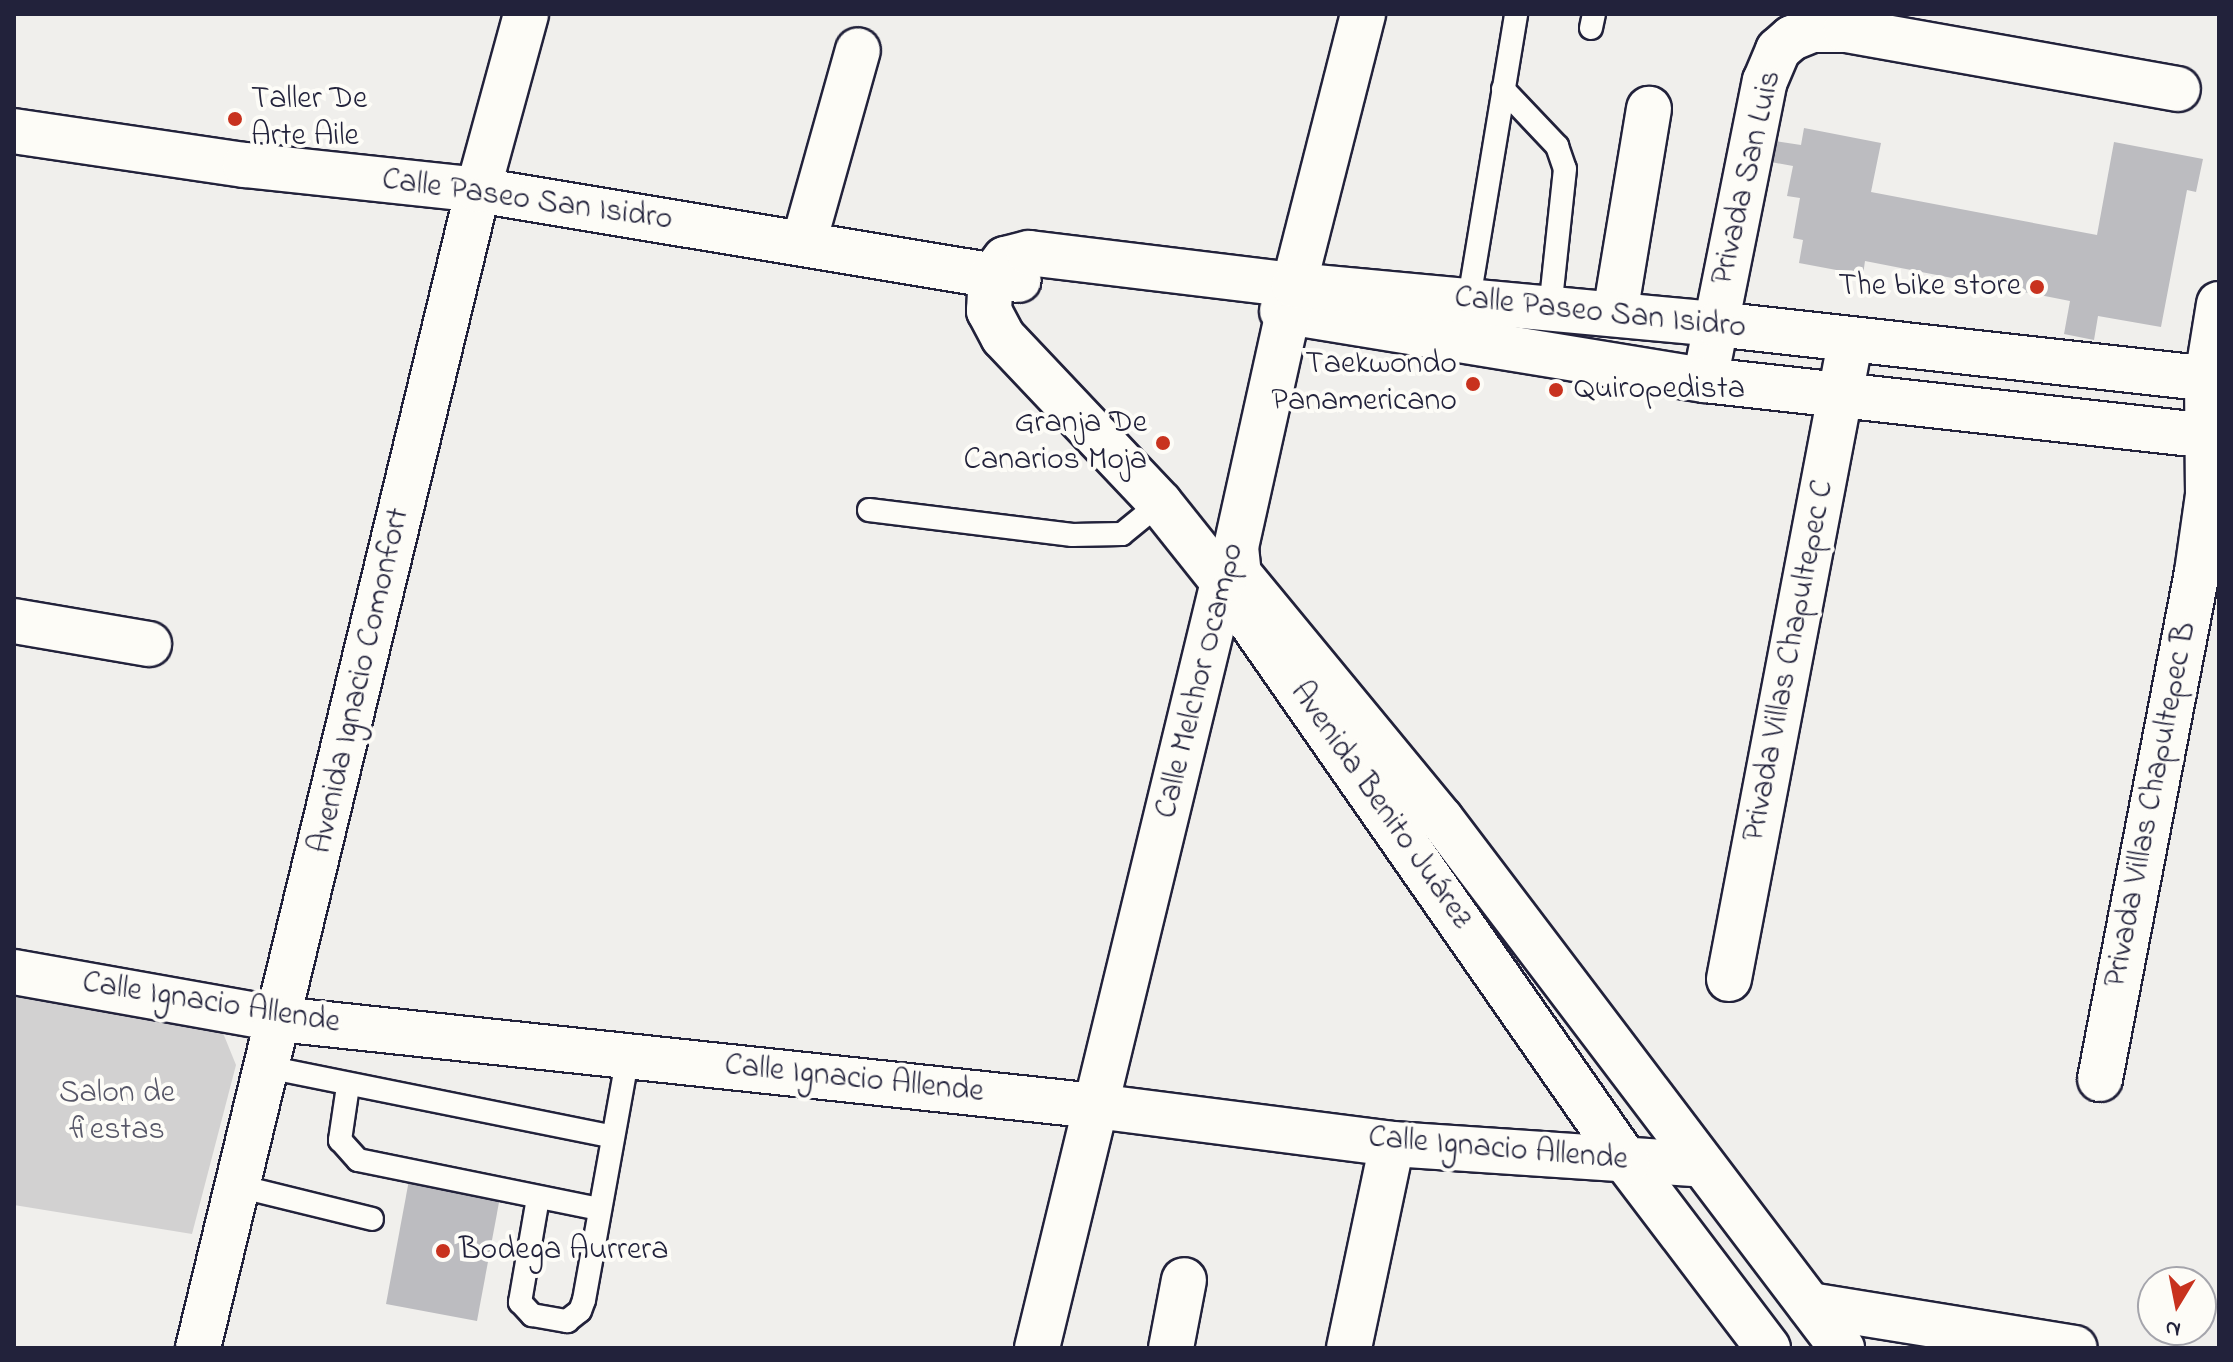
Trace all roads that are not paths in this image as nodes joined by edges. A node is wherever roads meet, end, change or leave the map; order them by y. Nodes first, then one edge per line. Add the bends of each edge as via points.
1 (526, 14) edge
2 (1363, 14) edge
3 (1516, 14) edge
4 (858, 50) dead end
5 (1503, 89) junction
6 (2178, 89) dead end
7 (1649, 109) dead end
8 (14, 131) edge
9 (478, 190) junction
10 (804, 242) junction
11 (882, 257) junction
12 (991, 277) junction
13 (1292, 298) junction
14 (1469, 299) junction
15 (2219, 304) edge
16 (1550, 309) junction
17 (1615, 314) junction
18 (1716, 324) junction
19 (1003, 337) junction
20 (1850, 343) junction
21 (2213, 379) edge
22 (1705, 380) junction
23 (1841, 395) junction
24 (2214, 436) edge
25 (1160, 503) junction
26 (869, 510) dead end
27 (1230, 564) junction
28 (14, 621) edge
29 (149, 644) dead end
30 (14, 972) edge
31 (1729, 979) dead end
32 (279, 1019) junction
33 (628, 1055) junction
34 (267, 1067) junction
35 (2100, 1079) dead end
36 (348, 1086) junction
37 (1096, 1106) junction
38 (613, 1137) junction
39 (1392, 1144) junction
40 (1627, 1162) junction
41 (1697, 1164) junction
42 (238, 1186) junction
43 (538, 1198) junction
44 (599, 1209) junction
45 (372, 1219) dead end
46 (1184, 1280) dead end
47 (1810, 1305) junction
48 (1184, 1346) edge
49 (198, 1348) edge
50 (1037, 1348) edge
51 (1349, 1348) edge
52 (1768, 1348) edge
53 (1842, 1348) edge
54 (2075, 1348) edge

1 - 9 main road, Avenida Ignacio Comonfort
2 - 13 main road, Calle Melchor Ocampo
3 - 5 lane
4 - 10 main road
5 - 14 lane
5 - 16 lane via 1557,146 1565,169
6 - 18 main road, Privada San Luis via 1846,30 1812,30 1792,38 1778,50 1765,81
7 - 17 main road
8 - 9 main road, Calle Paseo San Isidro via 245,165
9 - 10 main road, Calle Paseo San Isidro
9 - 32 main road, Avenida Ignacio Comonfort
10 - 11 main road, Calle Paseo San Isidro
11 - 12 main road, Calle Paseo San Isidro
11 - 19 main road via 952,295
12 - 13 main road, Calle Paseo San Isidro
12 - 19 main road, Avenida Benito Juárez via 989,311
13 - 14 main road, Calle Paseo San Isidro
13 - 22 main road, Calle Paseo San Isidro
13 - 27 main road, Calle Melchor Ocampo
14 - 16 main road, Calle Paseo San Isidro
15 - 21 main road, Privada Villas Chapultepec B
16 - 17 main road, Calle Paseo San Isidro
17 - 18 main road, Calle Paseo San Isidro
18 - 20 main road, Calle Paseo San Isidro
18 - 22 main road, Privada San Luis
19 - 25 main road, Avenida Benito Juárez
20 - 21 main road, Calle Paseo San Isidro
20 - 23 main road, Privada Villas Chapultepec C
21 - 24 main road, Privada Villas Chapultepec B
22 - 23 main road, Calle Paseo San Isidro
23 - 24 main road, Calle Paseo San Isidro
23 - 31 main road, Privada Villas Chapultepec C
24 - 35 main road, Privada Villas Chapultepec B via 2197,572
25 - 26 lane via 1122,534 1072,535
25 - 27 main road, Avenida Benito Juárez
27 - 37 main road, Calle Melchor Ocampo
27 - 40 main road, Avenida Benito Juárez
27 - 41 main road, Avenida Benito Juárez via 1441,819
28 - 29 main road
30 - 32 main road, Calle Ignacio Allende
32 - 33 main road, Calle Ignacio Allende
32 - 34 main road, Avenida Ignacio Comonfort
33 - 37 main road, Calle Ignacio Allende
33 - 38 lane
34 - 36 lane
34 - 42 main road, Avenida Ignacio Comonfort
36 - 38 lane
36 - 43 lane via 340,1140 349,1155
37 - 39 main road, Calle Ignacio Allende
37 - 50 main road, Calle Melchor Ocampo
38 - 44 lane
39 - 40 main road, Calle Ignacio Allende
39 - 51 main road
40 - 41 main road, Calle Ignacio Allende
40 - 52 main road, Avenida Benito Juárez
41 - 47 main road, Avenida Benito Juárez
42 - 45 lane
42 - 49 main road, Avenida Ignacio Comonfort
43 - 44 lane
43 - 44 lane via 520,1302 532,1315 567,1321 580,1311
46 - 48 main road
47 - 53 main road, Avenida Benito Juárez
47 - 54 main road

